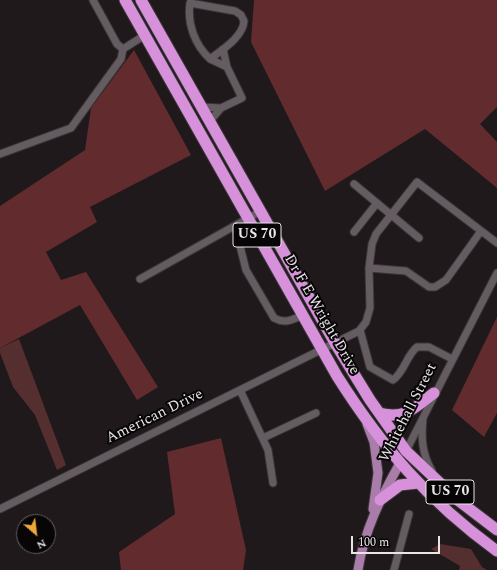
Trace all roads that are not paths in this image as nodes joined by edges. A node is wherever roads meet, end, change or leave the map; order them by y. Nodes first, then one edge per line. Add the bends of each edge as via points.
1 (93, 0) edge
2 (124, 0) edge
3 (141, 0) edge
4 (190, 2) edge
5 (208, 3) edge
6 (145, 35) junction
7 (123, 49) junction
8 (223, 49) junction
9 (210, 59) junction
10 (227, 67) junction
11 (176, 90) junction
12 (202, 107) junction
13 (221, 108) junction
14 (210, 121) junction
15 (0, 154) edge
16 (354, 184) dead end
17 (377, 203) junction
18 (261, 212) junction
19 (392, 214) junction
20 (248, 218) junction
21 (235, 226) junction
22 (481, 231) junction
23 (354, 232) dead end
24 (419, 238) dead end
25 (497, 243) edge
26 (369, 268) junction
27 (497, 273) edge
28 (140, 279) dead end
29 (303, 315) junction
30 (360, 330) junction
31 (335, 343) junction
32 (322, 350) junction
33 (452, 359) junction
34 (240, 390) junction
35 (434, 393) junction
36 (316, 413) dead end
37 (379, 413) junction
38 (424, 414) junction
39 (366, 421) junction
40 (263, 438) junction
41 (406, 451) junction
42 (400, 463) junction
43 (437, 480) junction
44 (273, 483) dead end
45 (418, 483) junction
46 (380, 500) junction
47 (0, 508) edge
48 (408, 514) dead end
49 (372, 518) junction
50 (497, 530) edge
51 (497, 551) edge
52 (358, 570) edge
53 (394, 570) edge

1 - 7 street via 117,44
2 - 6 highway, Dr F E Wright Drive / US 70
3 - 12 highway, US 70
4 - 5 street
4 - 9 street via 188,16 200,49
5 - 8 street via 235,11 244,21 241,32
6 - 7 street
6 - 11 highway, Dr F E Wright Drive / US 70
7 - 15 street via 121,59 71,128
8 - 9 street
8 - 10 street
9 - 10 street
10 - 13 street via 242,98
11 - 14 highway via 183,94 197,118
11 - 20 highway, Dr F E Wright Drive / US 70
12 - 13 street
12 - 14 highway, US 70
13 - 14 street
14 - 18 highway, US 70
16 - 17 street
17 - 19 street
17 - 23 street
18 - 20 street
18 - 31 highway, US 70
19 - 22 street via 417,182
19 - 24 street
19 - 26 street via 372,244
20 - 21 street
20 - 29 highway, Dr F E Wright Drive / US 70
21 - 28 street
21 - 29 street via 246,270 274,318 281,322 291,321
22 - 25 street
22 - 26 street via 446,280 435,287 429,287 406,270
26 - 30 street via 370,308 366,322
27 - 33 street, Whitehall Street
29 - 32 highway, Dr F E Wright Drive / US 70
30 - 31 street, American Drive
30 - 33 street via 370,367 393,380 399,376 411,352 417,347 428,347
31 - 32 street, American Drive
31 - 37 highway, US 70
32 - 34 street, American Drive
32 - 39 highway, Dr F E Wright Drive / US 70
33 - 35 street, Whitehall Street
34 - 40 street
34 - 47 street, American Drive
35 - 37 highway via 404,414 392,417
35 - 38 street, Whitehall Street
36 - 40 street
37 - 41 highway, US 70
38 - 41 street, Whitehall Street
38 - 43 street via 423,454
39 - 42 highway, Dr F E Wright Drive / US 70
39 - 49 main road via 374,442 377,467
40 - 44 street via 268,450
41 - 42 street, Whitehall Street
41 - 43 highway, US 70
42 - 45 highway, Dr F E Wright Drive
42 - 46 main road, Whitehall Street
43 - 50 highway, US 70
45 - 46 highway via 400,485
45 - 51 highway, Dr F E Wright Drive via 463,525
46 - 49 main road, Whitehall Street
48 - 53 street
49 - 52 main road, Whitehall Street

